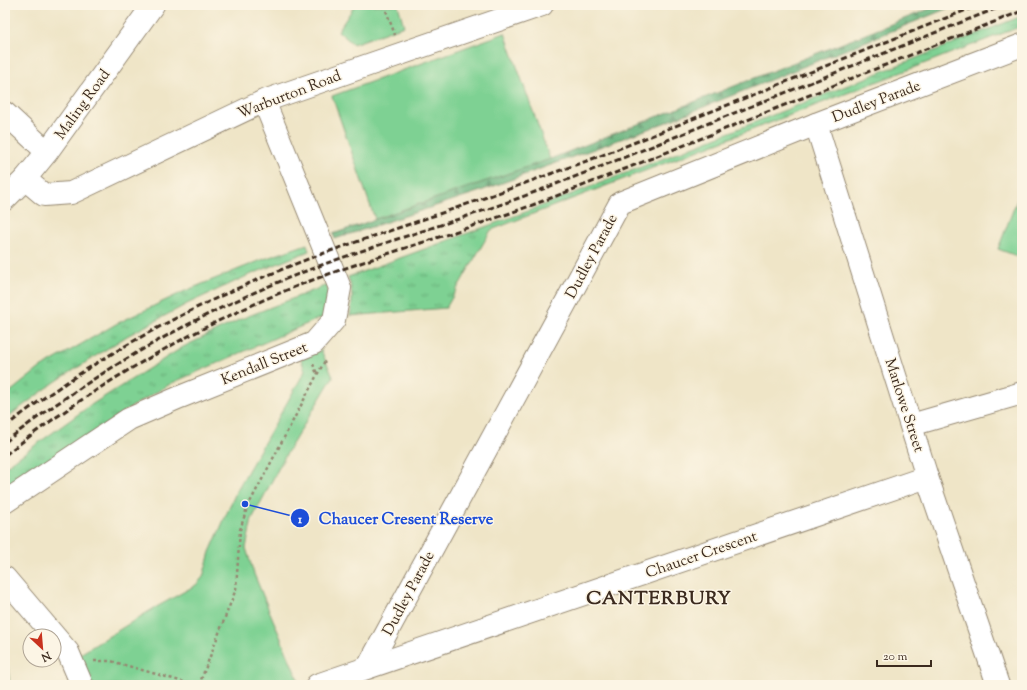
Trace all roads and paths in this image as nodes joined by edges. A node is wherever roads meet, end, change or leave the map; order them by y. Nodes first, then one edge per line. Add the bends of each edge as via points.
1 (153, 5) edge
2 (384, 5) edge
3 (542, 5) edge
4 (1022, 45) edge
5 (401, 53) junction
6 (264, 101) junction
7 (5, 113) edge
8 (816, 124) junction
9 (47, 152) junction
10 (25, 179) junction
11 (5, 199) edge
12 (329, 355) dead end
13 (1022, 393) edge
14 (911, 425) junction
15 (927, 476) junction
16 (5, 502) edge
17 (5, 578) edge
18 (71, 661) junction
19 (368, 667) junction
20 (82, 685) edge
21 (194, 685) edge
22 (199, 685) edge
23 (317, 685) edge
24 (998, 685) edge

1 - 9 street, Maling Road
2 - 5 path
3 - 5 street, Warburton Road
4 - 8 street, Dudley Parade
5 - 6 street, Warburton Road
6 - 10 street, Warburton Road via 71,193 44,195
6 - 16 street, Kendall Street via 340,288 334,320 314,343 129,419
7 - 9 street
8 - 14 street, Marlowe Street
8 - 19 street, Dudley Parade via 620,203
9 - 10 street, Maling Road
10 - 11 street, Maling Road
12 - 22 path via 247,508 240,530 236,589
13 - 14 street
14 - 15 street, Marlowe Street
15 - 19 street, Chaucer Crescent
15 - 24 street, Marlowe Street
17 - 18 street via 68,652
18 - 20 street
18 - 21 path via 112,661
19 - 23 street, Chaucer Crescent

